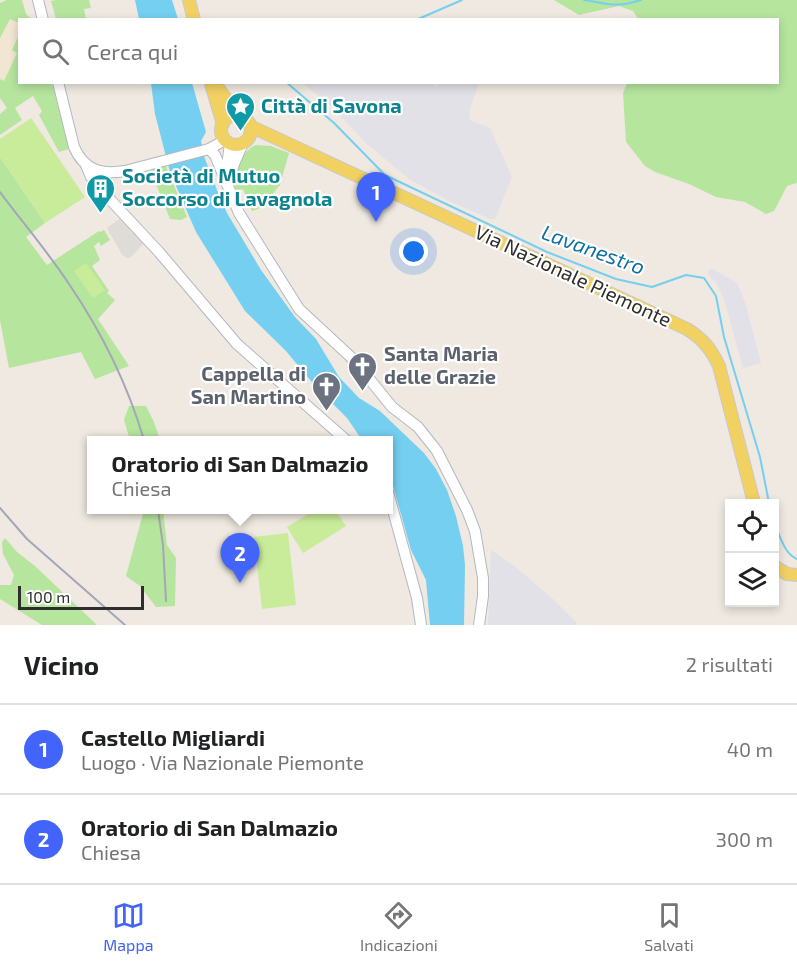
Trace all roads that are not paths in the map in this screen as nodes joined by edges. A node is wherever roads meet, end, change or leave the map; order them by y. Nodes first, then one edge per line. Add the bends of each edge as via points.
1 (38, 0) edge
2 (42, 18) edge
3 (58, 84) edge
4 (213, 84) edge
5 (214, 84) edge
6 (247, 122) junction
7 (223, 124) junction
8 (227, 142) junction
9 (245, 142) junction
10 (285, 143) junction
11 (206, 149) junction
12 (86, 165) junction
13 (228, 185) junction
14 (340, 436) edge
15 (753, 499) edge
16 (393, 510) edge
17 (779, 569) edge
18 (797, 575) edge
19 (421, 625) edge
20 (479, 625) edge

1 - 2 street
3 - 12 street via 74,147
4 - 7 main road
5 - 6 main road
6 - 7 main road via 234,116
6 - 9 main road via 250,135
6 - 10 main road, Via Nazionale Piemonte
7 - 8 main road via 221,132
8 - 9 main road
8 - 11 street
8 - 13 street
9 - 10 main road, Via Nazionale Piemonte
9 - 13 street
10 - 15 main road, Via Nazionale Piemonte via 702,338 719,366
11 - 12 street via 115,173
11 - 13 street via 215,155
12 - 14 street via 103,192 237,344
13 - 20 street via 239,213 300,309 354,360 392,407 418,428 437,451 475,531 483,578
16 - 19 street
17 - 18 main road

